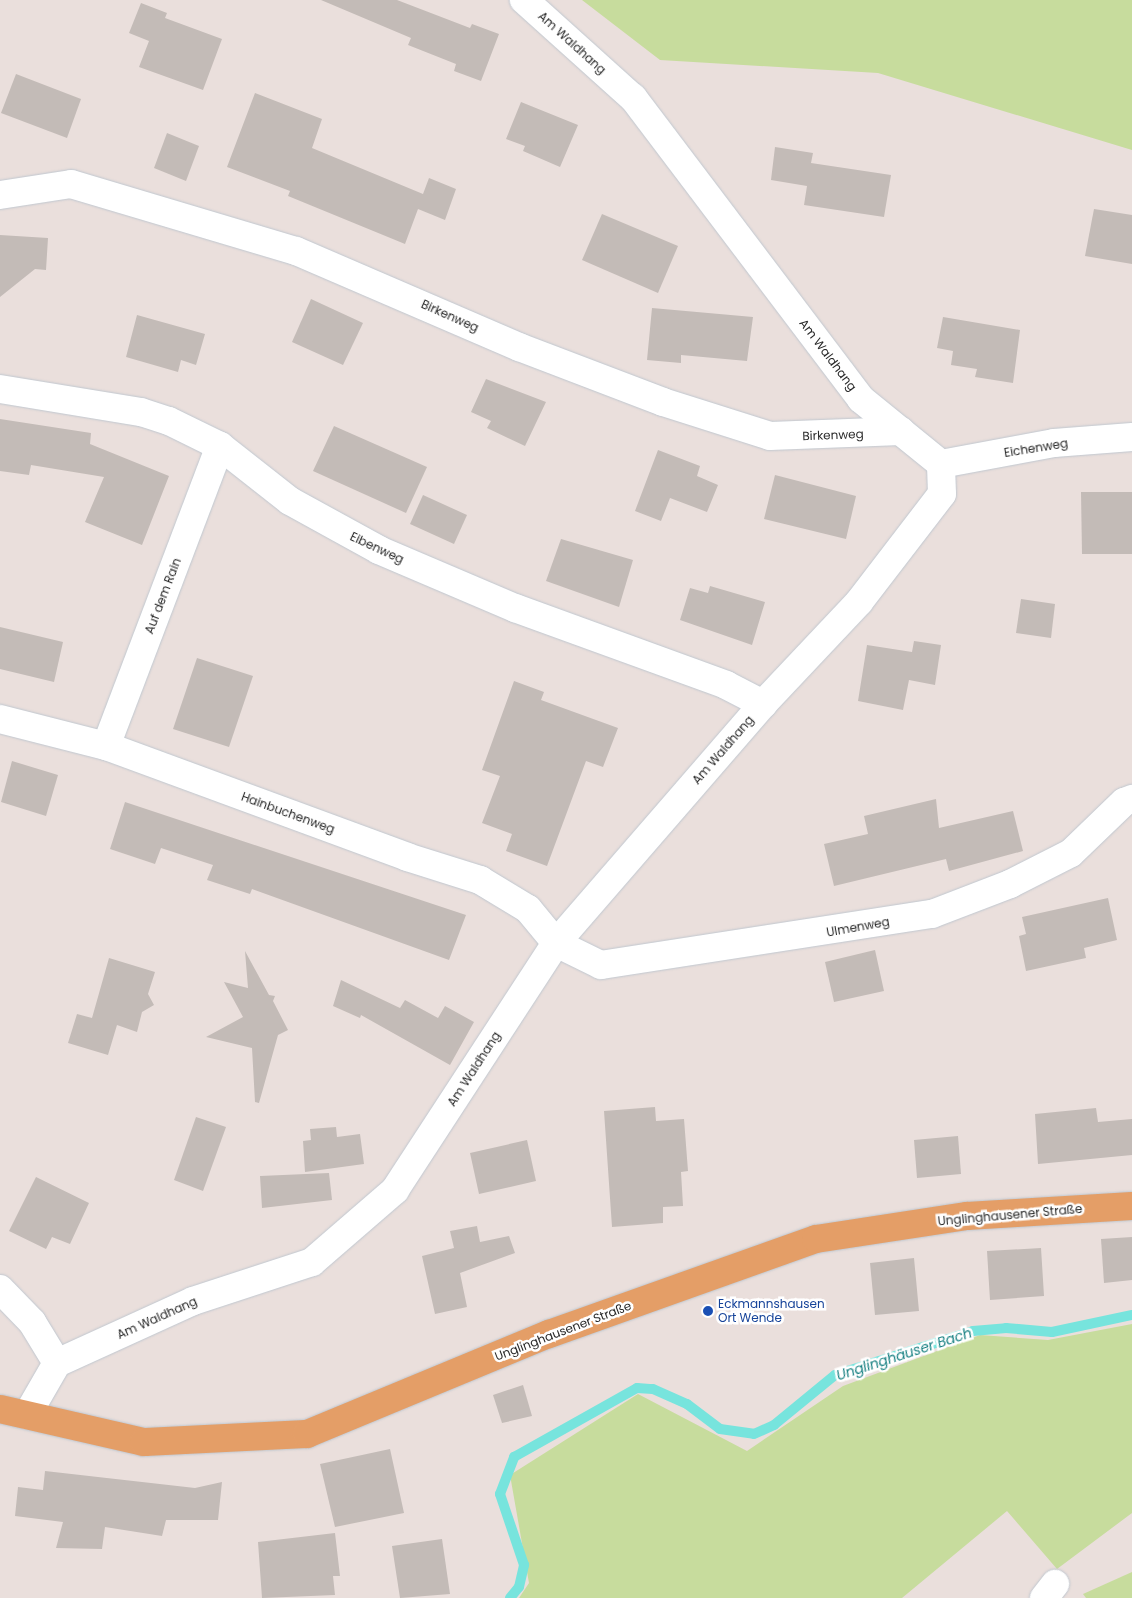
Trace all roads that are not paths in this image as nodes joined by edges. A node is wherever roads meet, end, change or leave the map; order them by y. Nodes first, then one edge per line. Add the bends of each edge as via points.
1 (524, 0) edge
2 (0, 195) edge
3 (0, 389) edge
4 (901, 431) junction
5 (1132, 437) edge
6 (220, 446) junction
7 (941, 464) junction
8 (763, 704) junction
9 (0, 719) edge
10 (106, 746) junction
11 (1132, 799) edge
12 (556, 943) junction
13 (1132, 1206) edge
14 (0, 1289) edge
15 (57, 1363) junction
16 (0, 1409) edge
17 (27, 1415) junction

1 - 4 street, Am Waldhang via 633,98 861,399
2 - 4 street, Birkenweg via 72,184 296,252 519,348 663,402 770,436
3 - 6 street, Eibenweg via 141,412
4 - 7 street, Am Waldhang
5 - 7 street, Eichenweg via 1054,443
6 - 8 street, Eibenweg via 290,501 379,550 515,608 726,685
6 - 10 street, Auf dem Rain
7 - 8 street, Am Waldhang via 942,494 859,602
8 - 12 street, Am Waldhang
9 - 10 street, Hainbuchenweg
10 - 12 street, Hainbuchenweg via 407,857 480,880 528,909
11 - 12 street, Ulmenweg via 1124,802 1071,853 1010,884 932,914 601,966
12 - 15 street, Am Waldhang via 395,1190 312,1262 193,1301
13 - 17 main road, Unglinghausener Straße via 966,1216 816,1239 548,1334 307,1434 144,1442
14 - 15 street via 32,1322
15 - 17 street
16 - 17 main road, Unglinghausener Straße

